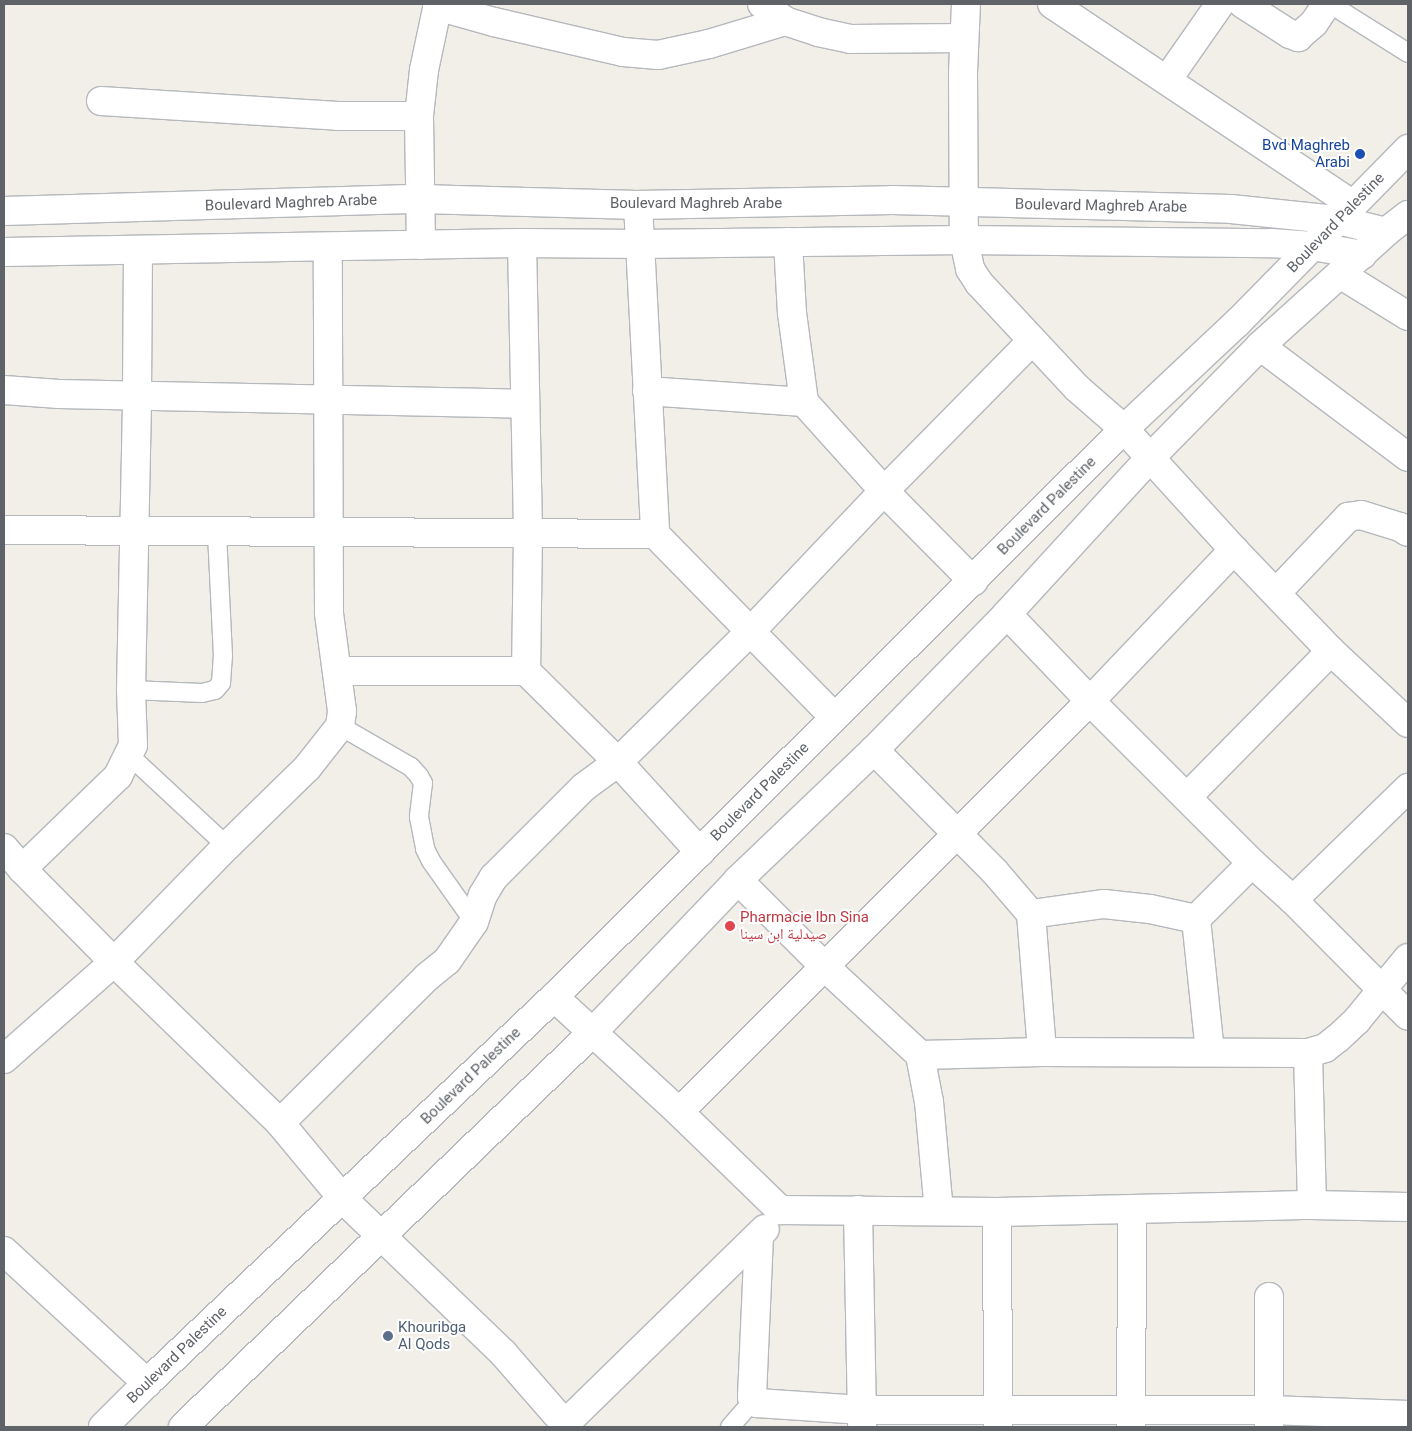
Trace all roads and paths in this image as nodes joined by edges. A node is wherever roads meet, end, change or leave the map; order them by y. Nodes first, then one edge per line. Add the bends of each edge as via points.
1 (435, 4) edge
2 (762, 4) edge
3 (966, 4) edge
4 (1052, 4) edge
5 (1220, 4) edge
6 (1242, 4) edge
7 (1329, 4) edge
8 (785, 20) junction
9 (963, 38) junction
10 (1408, 54) edge
11 (1167, 80) junction
12 (101, 102) dead end
13 (419, 116) junction
14 (1408, 149) edge
15 (420, 200) junction
16 (963, 202) junction
17 (638, 205) junction
18 (4, 211) edge
19 (1345, 212) junction
20 (1408, 215) edge
21 (1386, 232) junction
22 (964, 240) junction
23 (788, 242) junction
24 (522, 243) junction
25 (640, 244) junction
26 (421, 245) junction
27 (1313, 246) junction
28 (328, 247) junction
29 (138, 251) junction
30 (4, 252) edge
31 (1362, 255) junction
32 (1340, 274) junction
33 (1408, 316) edge
34 (1032, 341) junction
35 (1260, 346) junction
36 (4, 390) edge
37 (647, 390) junction
38 (137, 394) junction
39 (329, 400) junction
40 (804, 402) junction
41 (525, 404) junction
42 (1124, 429) junction
43 (1408, 456) edge
44 (1150, 457) junction
45 (884, 491) junction
46 (4, 530) edge
47 (327, 530) junction
48 (135, 532) junction
49 (1408, 532) edge
50 (217, 533) junction
51 (528, 533) junction
52 (655, 534) junction
53 (1234, 550) junction
54 (973, 581) junction
55 (1276, 593) junction
56 (1007, 614) junction
57 (751, 631) junction
58 (1331, 650) junction
59 (337, 671) junction
60 (526, 671) junction
61 (131, 690) junction
62 (1090, 701) junction
63 (834, 717) junction
64 (1408, 723) edge
65 (340, 726) junction
66 (874, 750) junction
67 (130, 756) junction
68 (618, 762) junction
69 (1408, 788) edge
70 (1187, 797) junction
71 (955, 834) junction
72 (227, 846) junction
73 (700, 852) junction
74 (11, 862) edge
75 (1252, 863) junction
76 (738, 880) junction
77 (1293, 900) junction
78 (1031, 914) junction
79 (1196, 919) junction
80 (474, 922) junction
81 (1408, 958) edge
82 (114, 962) junction
83 (824, 966) junction
84 (1382, 989) junction
85 (554, 997) junction
86 (1408, 1016) edge
87 (592, 1033) junction
88 (1042, 1052) junction
89 (1210, 1052) junction
90 (1308, 1053) junction
91 (920, 1055) junction
92 (4, 1059) edge
93 (679, 1112) junction
94 (280, 1123) junction
95 (343, 1199) junction
96 (1312, 1205) junction
97 (1408, 1207) edge
98 (780, 1210) junction
99 (858, 1210) junction
100 (1132, 1210) junction
101 (939, 1211) junction
102 (997, 1212) junction
103 (382, 1235) junction
104 (759, 1236) junction
105 (4, 1251) edge
106 (1269, 1296) dead end
107 (147, 1383) junction
108 (754, 1400) junction
109 (1408, 1415) edge
110 (862, 1418) edge
111 (999, 1418) edge
112 (1269, 1418) edge
113 (1131, 1419) edge
114 (565, 1426) edge
115 (103, 1427) edge
116 (183, 1427) edge
117 (730, 1427) edge

1 - 8 street via 494,22 623,52 658,55 710,44
1 - 13 street
2 - 8 street
3 - 9 street
4 - 11 street
5 - 11 street
6 - 7 street via 1298,36
7 - 10 lane
8 - 9 street via 850,39
9 - 16 street
11 - 19 street
12 - 13 street via 338,116
13 - 15 street
14 - 19 street, Boulevard Palestine
15 - 17 street, Boulevard Maghreb Arabe
15 - 18 street, Boulevard Maghreb Arabe
15 - 26 street
16 - 17 street, Boulevard Maghreb Arabe via 892,200
16 - 19 street, Boulevard Maghreb Arabe
16 - 22 street
17 - 25 street
19 - 21 street, Boulevard Maghreb Arabe
19 - 27 street, Boulevard Palestine
20 - 21 street
21 - 31 street
22 - 23 street
22 - 27 street
22 - 34 street via 970,269 979,283
23 - 25 street
23 - 40 street via 792,312
24 - 25 street
24 - 26 street
24 - 41 street
25 - 37 street
26 - 28 street
27 - 31 street
27 - 42 street, Boulevard Palestine
28 - 29 street
28 - 39 street
29 - 30 street
29 - 38 street
31 - 32 street
32 - 33 street
32 - 35 street
34 - 42 street via 1077,388
34 - 45 street
35 - 43 street
35 - 44 street
36 - 38 street
37 - 40 street
37 - 52 street
38 - 39 street
38 - 48 street
39 - 41 street
39 - 47 street
40 - 45 street
41 - 51 street
42 - 44 street
42 - 54 street, Boulevard Palestine
44 - 53 street
44 - 56 street
45 - 54 street
45 - 57 street
46 - 48 street
47 - 50 street
47 - 51 street
47 - 59 street via 329,613
48 - 50 street
48 - 61 street
49 - 55 street via 1361,515 1348,517
50 - 61 lane via 223,656 221,683 214,690 202,693
51 - 52 street
51 - 60 street
52 - 57 street
53 - 55 street
53 - 62 street
54 - 63 street, Boulevard Palestine
55 - 58 street
56 - 62 street
56 - 66 street
57 - 63 street
57 - 68 street
58 - 64 street
58 - 70 street
59 - 60 street
59 - 65 street via 342,710
60 - 68 street
61 - 67 street via 133,745
62 - 70 street
62 - 71 street
63 - 73 street, Boulevard Palestine
65 - 72 street via 307,768
65 - 80 lane via 411,767 419,776 423,783 419,817 425,849
66 - 71 street
66 - 76 street
67 - 72 lane
67 - 74 street via 118,776
68 - 73 street
68 - 80 street via 584,787 494,876 483,894
69 - 77 street
70 - 75 street
71 - 78 street via 995,872
71 - 83 street
72 - 82 street
73 - 85 street, Boulevard Palestine
74 - 82 street
75 - 77 street
75 - 79 street
76 - 83 street
76 - 87 street
77 - 84 street
78 - 79 street via 1104,904
78 - 88 street
79 - 89 street
80 - 94 street via 447,961
81 - 84 street
82 - 92 street
82 - 94 street
83 - 91 street
83 - 93 street
84 - 86 street
84 - 90 street via 1338,1038 1325,1048
85 - 87 street
85 - 95 street, Boulevard Palestine
87 - 93 street
87 - 103 street
88 - 89 street
88 - 91 street
89 - 90 street
90 - 96 street
91 - 101 street
93 - 98 street
94 - 95 street
95 - 103 street
95 - 107 street, Boulevard Palestine
96 - 97 street
96 - 100 street
98 - 99 street
98 - 104 street
99 - 101 street
99 - 110 street
100 - 102 street
100 - 113 street
101 - 102 street
102 - 111 street
103 - 114 street via 503,1353
103 - 116 street
104 - 108 street
104 - 114 street
105 - 107 street
106 - 112 street
107 - 115 street, Boulevard Palestine
108 - 110 street
108 - 117 lane
109 - 112 street
110 - 111 street
111 - 113 street
112 - 113 street

